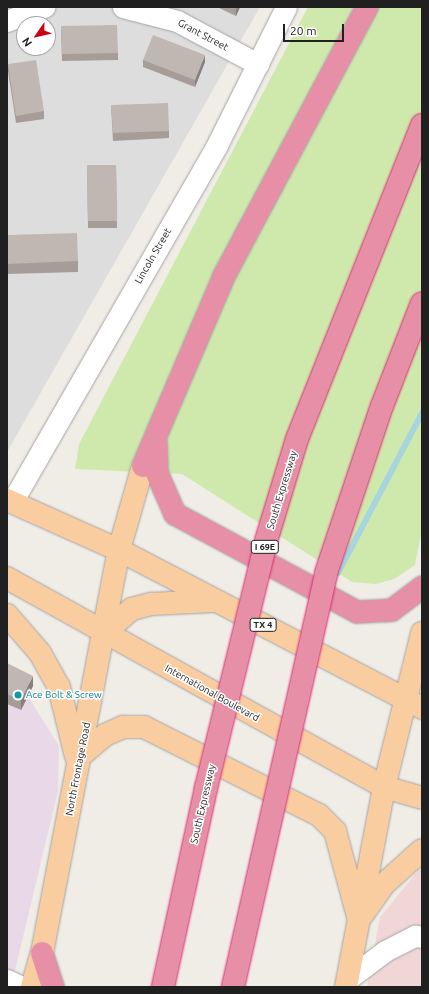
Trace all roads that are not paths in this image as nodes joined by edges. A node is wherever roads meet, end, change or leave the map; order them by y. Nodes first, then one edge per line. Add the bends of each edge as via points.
1 (44, 7) edge
2 (123, 7) edge
3 (286, 7) edge
4 (367, 7) edge
5 (7, 21) edge
6 (258, 64) junction
7 (422, 125) edge
8 (422, 303) edge
9 (150, 469) junction
10 (10, 501) edge
11 (119, 550) junction
12 (7, 578) edge
13 (422, 588) edge
14 (216, 601) junction
15 (7, 615) edge
16 (104, 633) junction
17 (422, 633) edge
18 (414, 704) edge
19 (79, 762) junction
20 (384, 787) junction
21 (422, 798) edge
22 (422, 850) edge
23 (359, 920) junction
24 (422, 937) edge
25 (42, 953) junction
26 (7, 980) edge
27 (347, 983) edge
28 (22, 987) edge
29 (32, 987) edge
30 (54, 987) edge
31 (163, 987) edge
32 (233, 987) edge

1 - 5 street
2 - 6 street, Grant Street via 177,21
3 - 6 street, Lincoln Street
4 - 9 highway via 224,276 155,437
6 - 10 street, Lincoln Street via 217,145
7 - 31 highway, South Expressway / I 69E, bridge via 297,439 266,541 206,788
8 - 32 highway, bridge via 382,406 326,573
9 - 11 main road, North Frontage Road
9 - 13 highway via 175,514 357,612 392,610
10 - 11 main road, TX 4
11 - 14 main road, TX 4
11 - 16 main road, North Frontage Road
12 - 16 main road, International Boulevard
14 - 16 main road via 151,604 132,610
14 - 18 main road, TX 4
15 - 19 main road via 40,653 59,687
16 - 19 main road, North Frontage Road
16 - 20 main road, International Boulevard
17 - 18 main road
18 - 20 main road
19 - 23 main road via 105,735 123,727 144,727 319,815 335,830
19 - 25 main road, North Frontage Road
20 - 21 main road, International Boulevard
20 - 23 main road
22 - 23 main road via 384,885
23 - 27 main road
24 - 27 street via 415,936 385,951
25 - 29 main road, North Frontage Road
25 - 30 highway
26 - 28 street

